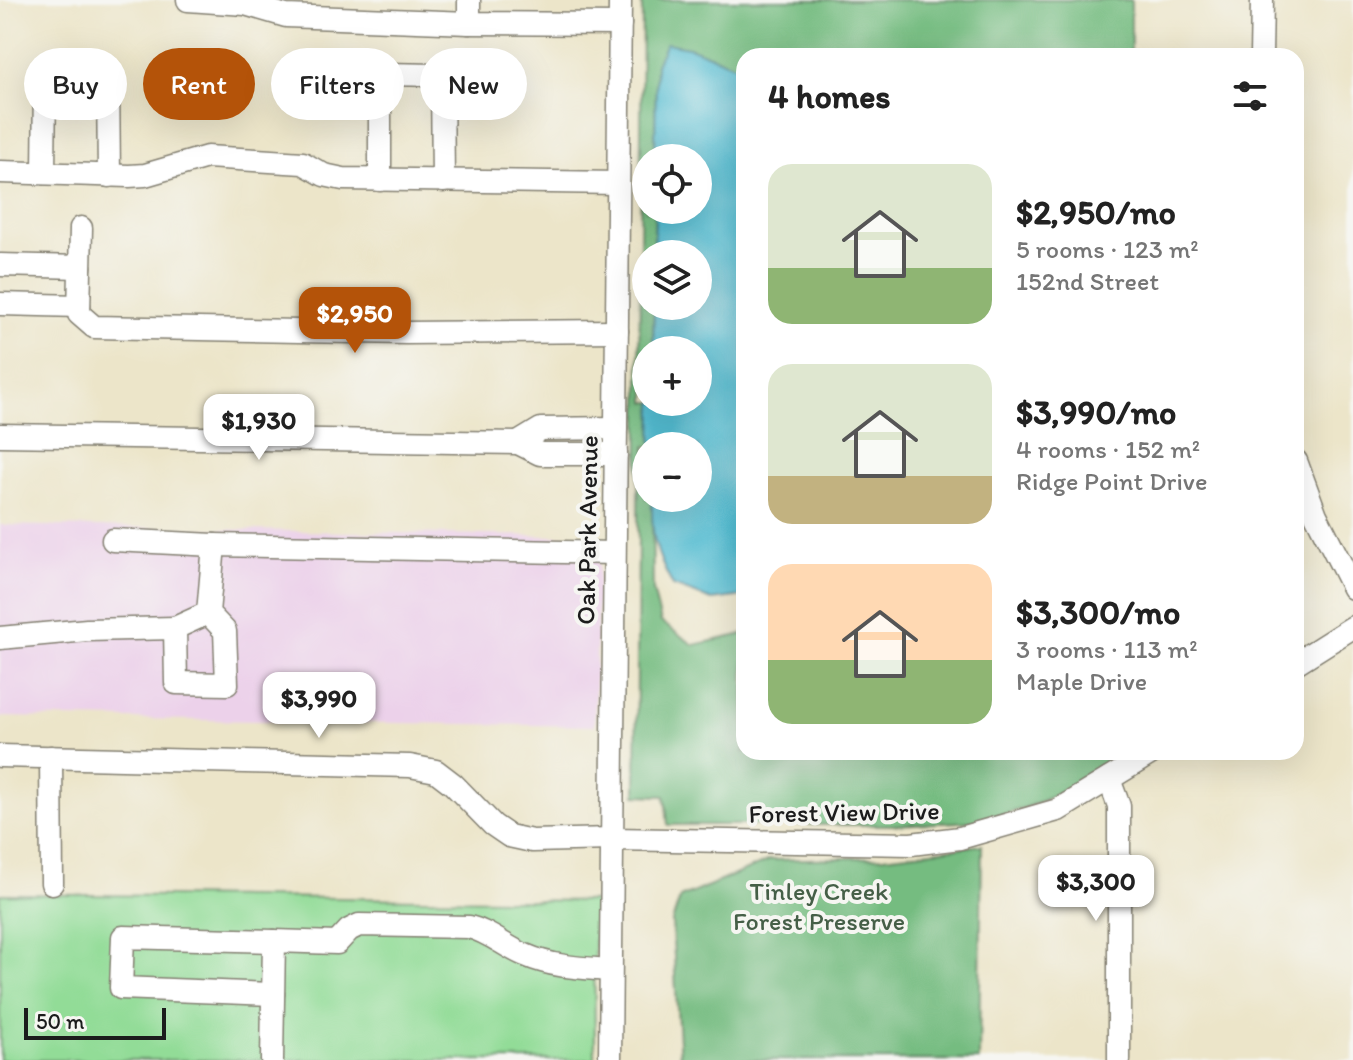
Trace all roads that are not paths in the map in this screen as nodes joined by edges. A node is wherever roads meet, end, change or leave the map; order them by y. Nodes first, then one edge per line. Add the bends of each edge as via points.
1 (188, 0) edge
2 (620, 0) edge
3 (1262, 0) edge
4 (245, 2) edge
5 (469, 11) edge
6 (620, 24) junction
7 (1261, 48) edge
8 (0, 172) edge
9 (44, 173) junction
10 (109, 176) junction
11 (380, 180) junction
12 (443, 181) junction
13 (618, 183) junction
14 (81, 228) dead end
15 (0, 265) edge
16 (80, 267) junction
17 (0, 304) edge
18 (79, 306) junction
19 (617, 331) junction
20 (616, 428) junction
21 (0, 435) edge
22 (518, 443) junction
23 (616, 454) junction
24 (1304, 483) edge
25 (113, 540) dead end
26 (214, 545) junction
27 (614, 553) junction
28 (1353, 588) edge
29 (208, 613) junction
30 (1353, 627) edge
31 (175, 628) junction
32 (0, 638) edge
33 (1304, 658) edge
34 (0, 756) edge
35 (51, 757) junction
36 (1140, 760) edge
37 (1109, 779) junction
38 (612, 839) junction
39 (52, 883) dead end
40 (274, 941) junction
41 (610, 970) junction
42 (273, 994) junction
43 (272, 1060) edge
44 (610, 1060) edge
45 (1119, 1060) edge

1 - 4 street
2 - 6 street, Oak Park Avenue
3 - 7 street
4 - 5 street via 286,16
5 - 6 street
6 - 13 street, Oak Park Avenue
8 - 9 street
9 - 10 street
9 - 10 street via 45,82 51,71 103,72 108,79
10 - 11 street via 145,175 207,157 303,163 324,175
11 - 12 street
11 - 12 street via 384,74 442,79
12 - 13 street
13 - 19 street, Oak Park Avenue
14 - 16 street
15 - 16 street
16 - 18 street
17 - 18 street
18 - 19 street via 79,314 94,327
19 - 20 street, Oak Park Avenue
20 - 22 street via 541,429
20 - 23 street, Oak Park Avenue
21 - 22 street
22 - 23 street via 540,454
23 - 27 street, Oak Park Avenue
24 - 28 street
25 - 26 street
26 - 27 street
26 - 29 street
27 - 38 street, Oak Park Avenue
29 - 31 street
29 - 31 street via 225,631 227,684 176,683
30 - 33 street
31 - 32 street
34 - 35 street, Forest View Drive
35 - 38 street, Forest View Drive via 410,766 436,771 509,836 532,841
35 - 39 street
36 - 37 street, Forest View Drive
37 - 38 street, Forest View Drive via 1058,810 960,838 911,844
37 - 45 street via 1119,806
38 - 41 street, Oak Park Avenue
40 - 41 street via 337,943 359,925 469,927 539,961
40 - 42 street
40 - 42 street via 123,937 121,988
41 - 44 street, Oak Park Avenue
42 - 43 street

